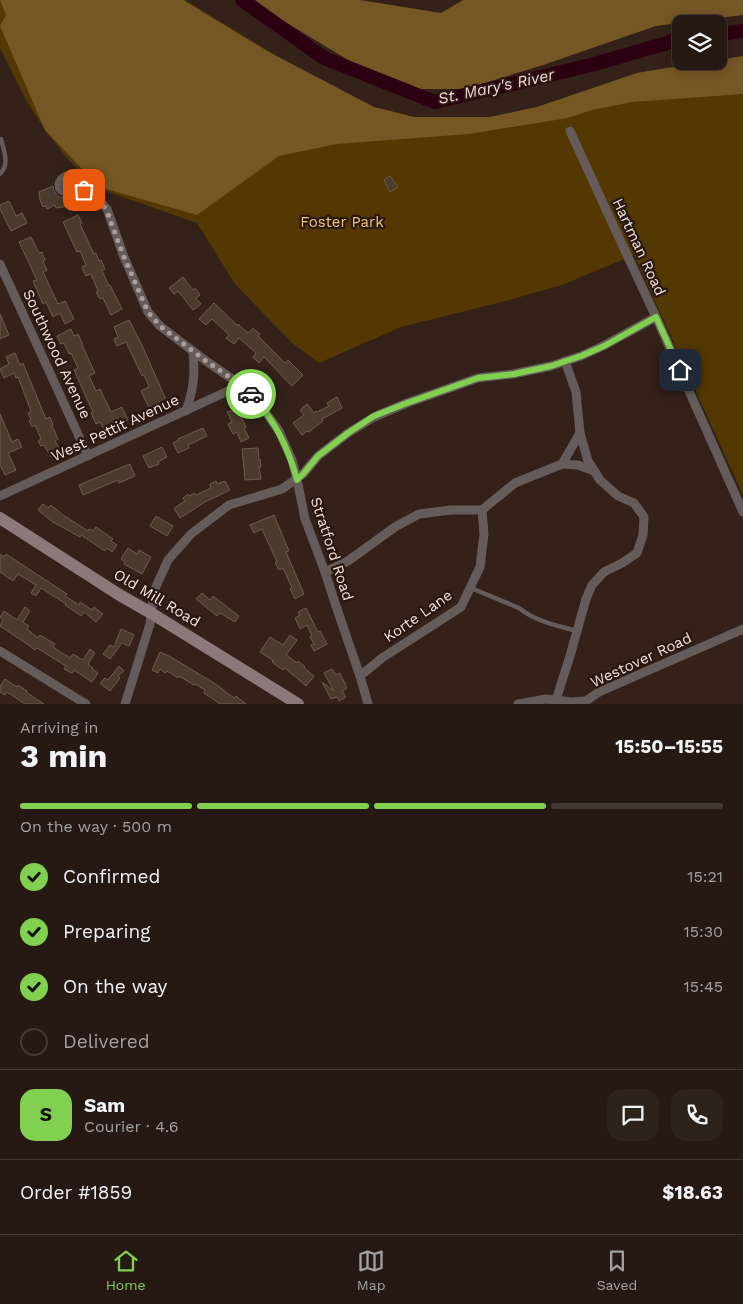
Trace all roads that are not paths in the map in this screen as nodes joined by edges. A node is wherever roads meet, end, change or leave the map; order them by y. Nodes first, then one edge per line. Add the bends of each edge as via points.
1 (570, 131) dead end
2 (1, 139) edge
3 (0, 174) edge
4 (84, 190) dead end
5 (0, 264) edge
6 (656, 317) junction
7 (193, 351) junction
8 (565, 361) junction
9 (241, 385) junction
10 (186, 411) junction
11 (580, 433) junction
12 (88, 456) junction
13 (562, 464) junction
14 (594, 471) junction
15 (297, 480) junction
16 (0, 496) edge
17 (482, 510) junction
18 (743, 512) edge
19 (0, 518) edge
20 (325, 572) junction
21 (471, 588) junction
22 (151, 613) junction
23 (743, 629) edge
24 (577, 631) junction
25 (0, 651) edge
26 (360, 676) junction
27 (556, 700) junction
28 (86, 704) edge
29 (125, 704) edge
30 (298, 704) edge
31 (368, 704) edge
32 (518, 704) edge

1 - 6 street, Hartman Road
2 - 3 lane via 6,163
4 - 7 street, Stratford Road via 106,209 148,312 160,326
5 - 12 street, Southwood Avenue
6 - 8 street via 604,346
6 - 18 street, Hartman Road
7 - 9 street, Stratford Road
7 - 10 street via 195,372
8 - 11 street via 576,392
8 - 15 street via 514,374 478,378 374,416 318,456
9 - 10 street, West Pettit Avenue
9 - 15 street, Stratford Road via 279,431
10 - 12 street, West Pettit Avenue
11 - 13 street
11 - 14 street
12 - 16 street, West Pettit Avenue
13 - 14 street
13 - 17 street via 515,483
14 - 24 street via 618,496 634,503 644,518 643,535 636,553 604,572 592,585
15 - 20 street, Stratford Road via 306,519
15 - 22 street via 282,489 229,505 191,534 168,560 154,591
17 - 20 street via 418,514 348,561
17 - 21 street, Korte Lane via 484,534 480,567
19 - 22 main road, Old Mill Road
20 - 26 street, Stratford Road
21 - 24 lane via 543,621
21 - 26 street, Korte Lane via 461,607
22 - 29 street
22 - 30 main road, Old Mill Road
23 - 27 street, Westover Road via 599,692 586,701
24 - 27 street
25 - 28 street
26 - 31 street, Stratford Road
27 - 32 street, Westover Road

